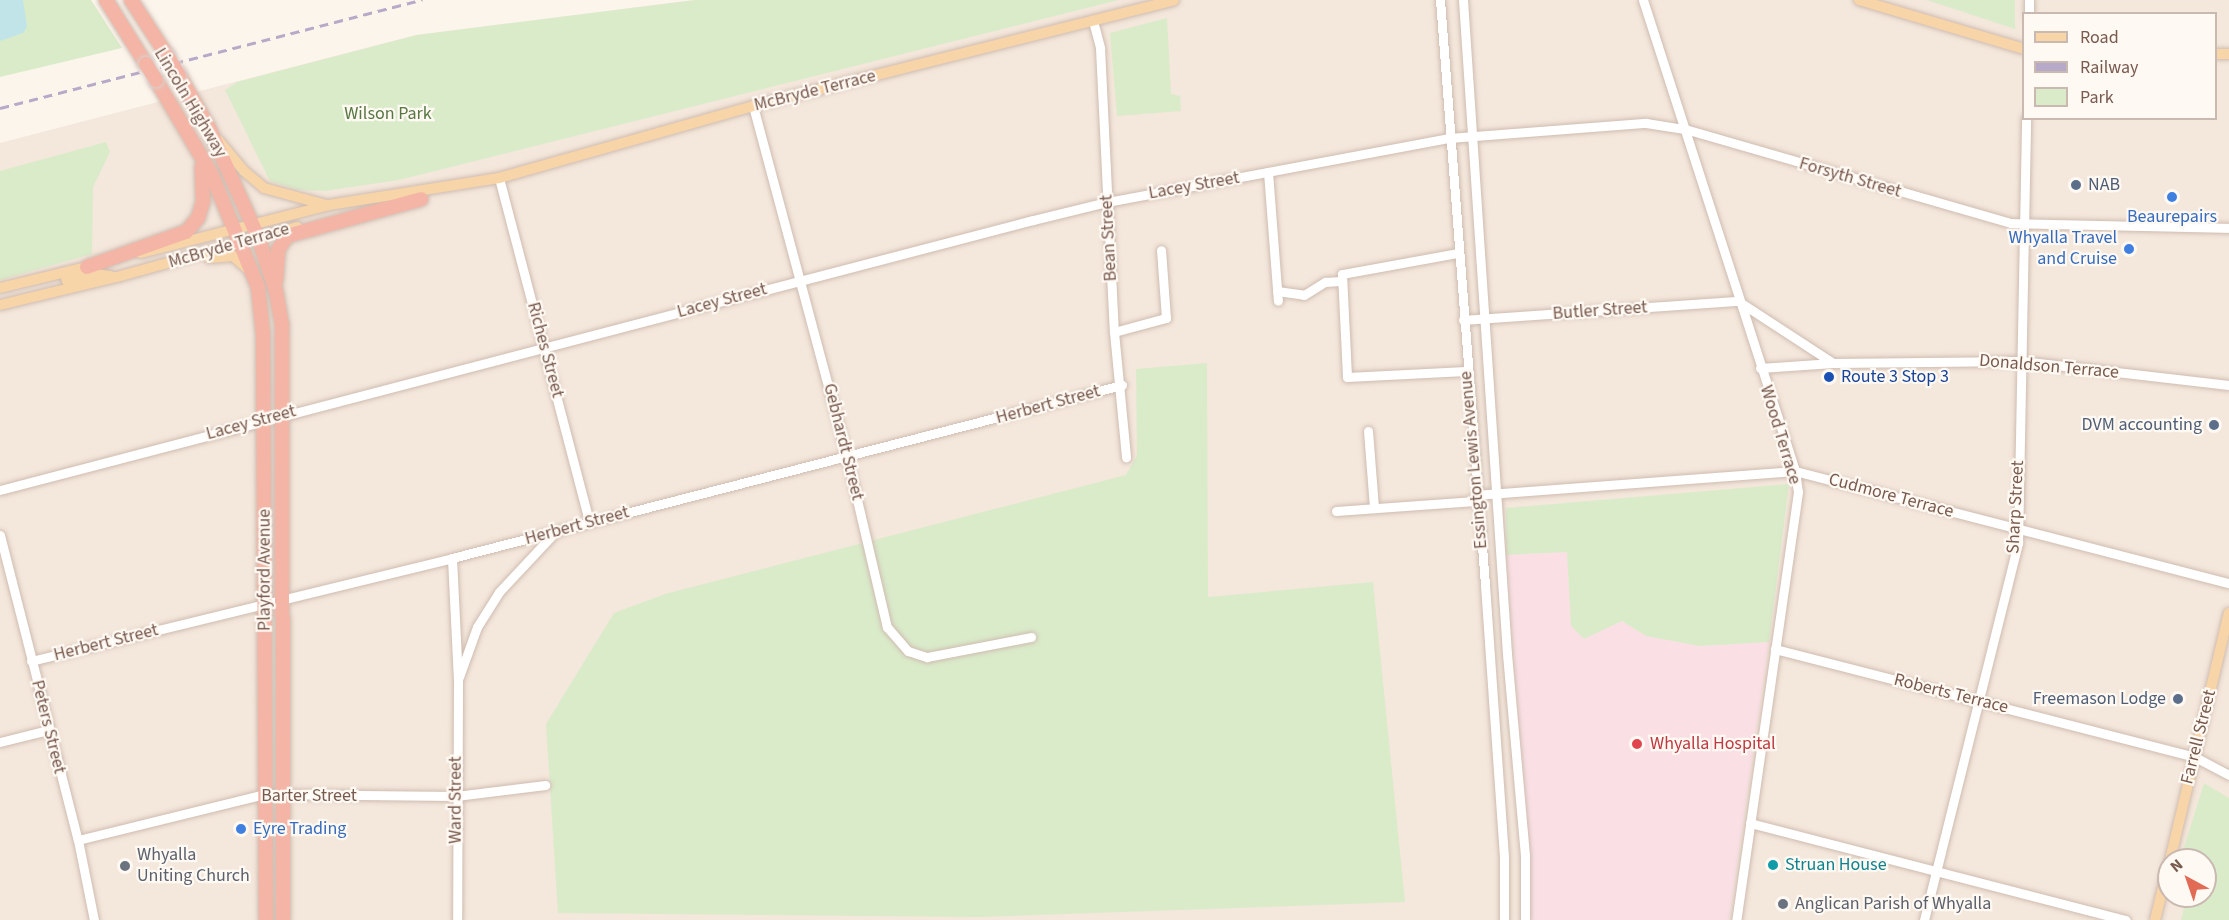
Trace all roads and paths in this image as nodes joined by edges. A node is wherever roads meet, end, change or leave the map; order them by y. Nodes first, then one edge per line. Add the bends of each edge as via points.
1 (105, 0) edge
2 (131, 0) edge
3 (1174, 0) edge
4 (1440, 0) edge
5 (1463, 0) edge
6 (1643, 0) edge
7 (1859, 0) edge
8 (1093, 21) junction
9 (2022, 48) edge
10 (753, 106) junction
11 (2026, 120) edge
12 (209, 128) junction
13 (1685, 129) junction
14 (187, 132) junction
15 (1472, 137) junction
16 (1449, 138) junction
17 (1268, 172) junction
18 (500, 178) junction
19 (457, 186) junction
20 (421, 199) junction
21 (1107, 202) junction
22 (329, 205) junction
23 (2023, 224) junction
24 (2229, 228) edge
25 (236, 229) junction
26 (255, 230) junction
27 (242, 242) junction
28 (1161, 250) dead end
29 (1458, 253) junction
30 (169, 263) junction
31 (87, 267) junction
32 (65, 272) junction
33 (117, 277) junction
34 (800, 280) junction
35 (1340, 281) junction
36 (0, 288) edge
37 (276, 291) junction
38 (1277, 291) junction
39 (1278, 301) dead end
40 (1738, 301) junction
41 (0, 304) edge
42 (1487, 318) junction
43 (1463, 320) junction
44 (262, 322) junction
45 (1114, 332) junction
46 (544, 347) junction
47 (2021, 361) junction
48 (1833, 363) junction
49 (1760, 368) junction
50 (1466, 371) junction
51 (1122, 385) junction
52 (2229, 385) edge
53 (284, 414) junction
54 (262, 421) junction
55 (1368, 431) dead end
56 (847, 457) junction
57 (1126, 457) dead end
58 (1795, 471) junction
59 (0, 490) edge
60 (1496, 494) junction
61 (1475, 498) junction
62 (1374, 508) junction
63 (1336, 511) dead end
64 (589, 522) junction
65 (2018, 530) junction
66 (556, 531) junction
67 (0, 535) edge
68 (452, 558) junction
69 (2229, 583) edge
70 (283, 599) junction
71 (263, 603) junction
72 (2229, 613) edge
73 (1031, 637) dead end
74 (1774, 649) junction
75 (31, 661) junction
76 (458, 681) junction
77 (1978, 700) junction
78 (48, 730) junction
79 (0, 742) edge
80 (2193, 756) junction
81 (2229, 775) edge
82 (545, 785) dead end
83 (283, 793) junction
84 (265, 794) junction
85 (456, 796) junction
86 (1750, 823) junction
87 (78, 840) junction
88 (2172, 848) edge
89 (1936, 870) junction
90 (283, 913) edge
91 (266, 914) edge
92 (94, 920) edge
93 (457, 920) edge
94 (1504, 920) edge
95 (1525, 920) edge
96 (1736, 920) edge
97 (1924, 920) edge
98 (2126, 920) edge

1 - 14 highway, Lincoln Highway, bridge
2 - 12 highway, Lincoln Highway, bridge
3 - 8 main road, McBryde Terrace
4 - 16 street, Essington Lewis Avenue
5 - 15 street, Essington Lewis Avenue
6 - 13 street, Wood Terrace
7 - 9 main road
8 - 10 main road, McBryde Terrace
8 - 21 street, Bean Street via 1100,48
10 - 18 main road, McBryde Terrace
10 - 34 street, Gebhardt Street
11 - 23 street, Sharp Street
12 - 22 main road via 244,171 264,188
12 - 26 highway, Lincoln Highway
13 - 15 street, Forsyth Street via 1646,123
13 - 23 street, Forsyth Street via 1861,183
13 - 40 street, Wood Terrace
14 - 25 highway, Lincoln Highway
14 - 31 highway via 205,185 198,218 186,232
15 - 16 street, Forsyth Street
15 - 42 street, Essington Lewis Avenue
16 - 17 street, Lacey Street
16 - 29 street, Essington Lewis Avenue
17 - 21 street, Lacey Street
17 - 38 street
18 - 19 main road, McBryde Terrace
18 - 46 street, Riches Street
19 - 20 main road, McBryde Terrace
19 - 22 main road, McBryde Terrace
20 - 26 main road, McBryde Terrace
20 - 37 highway via 287,236 278,250
21 - 34 street, Lacey Street
21 - 45 street, Bean Street
22 - 26 main road, McBryde Terrace
23 - 24 street, Forsyth Street
23 - 47 street, Sharp Street
25 - 26 main road, McBryde Terrace
25 - 27 highway, Playford Avenue
25 - 31 main road, McBryde Terrace
26 - 27 main road, McBryde Terrace
26 - 37 highway, Playford Avenue
27 - 30 main road, McBryde Terrace
27 - 44 highway, Playford Avenue via 258,287
28 - 45 street via 1166,318
29 - 35 street via 1342,274
29 - 43 street, Essington Lewis Avenue
30 - 33 main road, McBryde Terrace
30 - 44 main road via 219,255 241,261 248,269
31 - 32 main road, McBryde Terrace
32 - 33 main road via 67,281 96,274
32 - 36 main road, McBryde Terrace
33 - 41 main road, McBryde Terrace
34 - 46 street, Lacey Street
34 - 56 street, Gebhardt Street
35 - 38 street via 1325,282 1304,295
35 - 50 street via 1347,377
37 - 53 highway, Playford Avenue via 282,326
38 - 39 street
40 - 42 street, Butler Street
40 - 48 street
40 - 49 street, Wood Terrace
42 - 43 street, Butler Street
42 - 60 street, Essington Lewis Avenue
43 - 50 street, Essington Lewis Avenue
44 - 54 highway, Playford Avenue
45 - 51 street, Bean Street
46 - 53 street, Lacey Street
46 - 64 street, Riches Street
47 - 48 street, Donaldson Terrace
47 - 52 street, Donaldson Terrace
47 - 65 street, Sharp Street
48 - 49 street, Donaldson Terrace
49 - 58 street, Wood Terrace
50 - 61 street, Essington Lewis Avenue
51 - 56 street, Herbert Street
51 - 57 street, Bean Street
53 - 54 street, Lacey Street
53 - 70 highway, Playford Avenue
54 - 59 street, Lacey Street
54 - 71 highway, Playford Avenue
55 - 62 street
56 - 64 street, Herbert Street
56 - 73 street, Gebhardt Street via 887,627 908,651 927,657
58 - 60 street, Cudmore Terrace
58 - 65 street, Cudmore Terrace
58 - 74 street, Wood Terrace via 1798,492
60 - 61 street, Cudmore Terrace
60 - 95 street, Essington Lewis Avenue via 1525,856
61 - 62 street, Cudmore Terrace
61 - 94 street, Essington Lewis Avenue via 1504,858
62 - 63 street, Cudmore Terrace
64 - 66 street, Herbert Street
65 - 69 street, Cudmore Terrace
65 - 77 street, Sharp Street
66 - 68 street, Herbert Street
66 - 76 street, Ward Street via 499,592 477,627
67 - 75 street, Peters Street
68 - 70 street, Herbert Street
68 - 76 street, Ward Street
70 - 71 street, Herbert Street
70 - 83 highway, Playford Avenue
71 - 75 street, Herbert Street
71 - 84 highway, Playford Avenue
72 - 80 main road, Farrell Street
74 - 77 street, Roberts Terrace
74 - 86 street, Wood Terrace
75 - 78 street, Peters Street
76 - 85 street, Ward Street
77 - 80 street, Roberts Terrace
77 - 89 street, Sharp Street
78 - 79 street
78 - 87 street, Peters Street
80 - 81 street, Roberts Terrace
80 - 88 main road, Farrell Street
82 - 85 street, Barter Street
83 - 84 street, Barter Street
83 - 85 street, Barter Street
83 - 90 highway, Playford Avenue
84 - 87 street, Barter Street
84 - 91 highway, Playford Avenue
85 - 93 street, Ward Street
86 - 89 street
86 - 96 street, Wood Terrace
87 - 92 street, Peters Street
89 - 97 street, Sharp Street
89 - 98 street
90 - 91 highway

